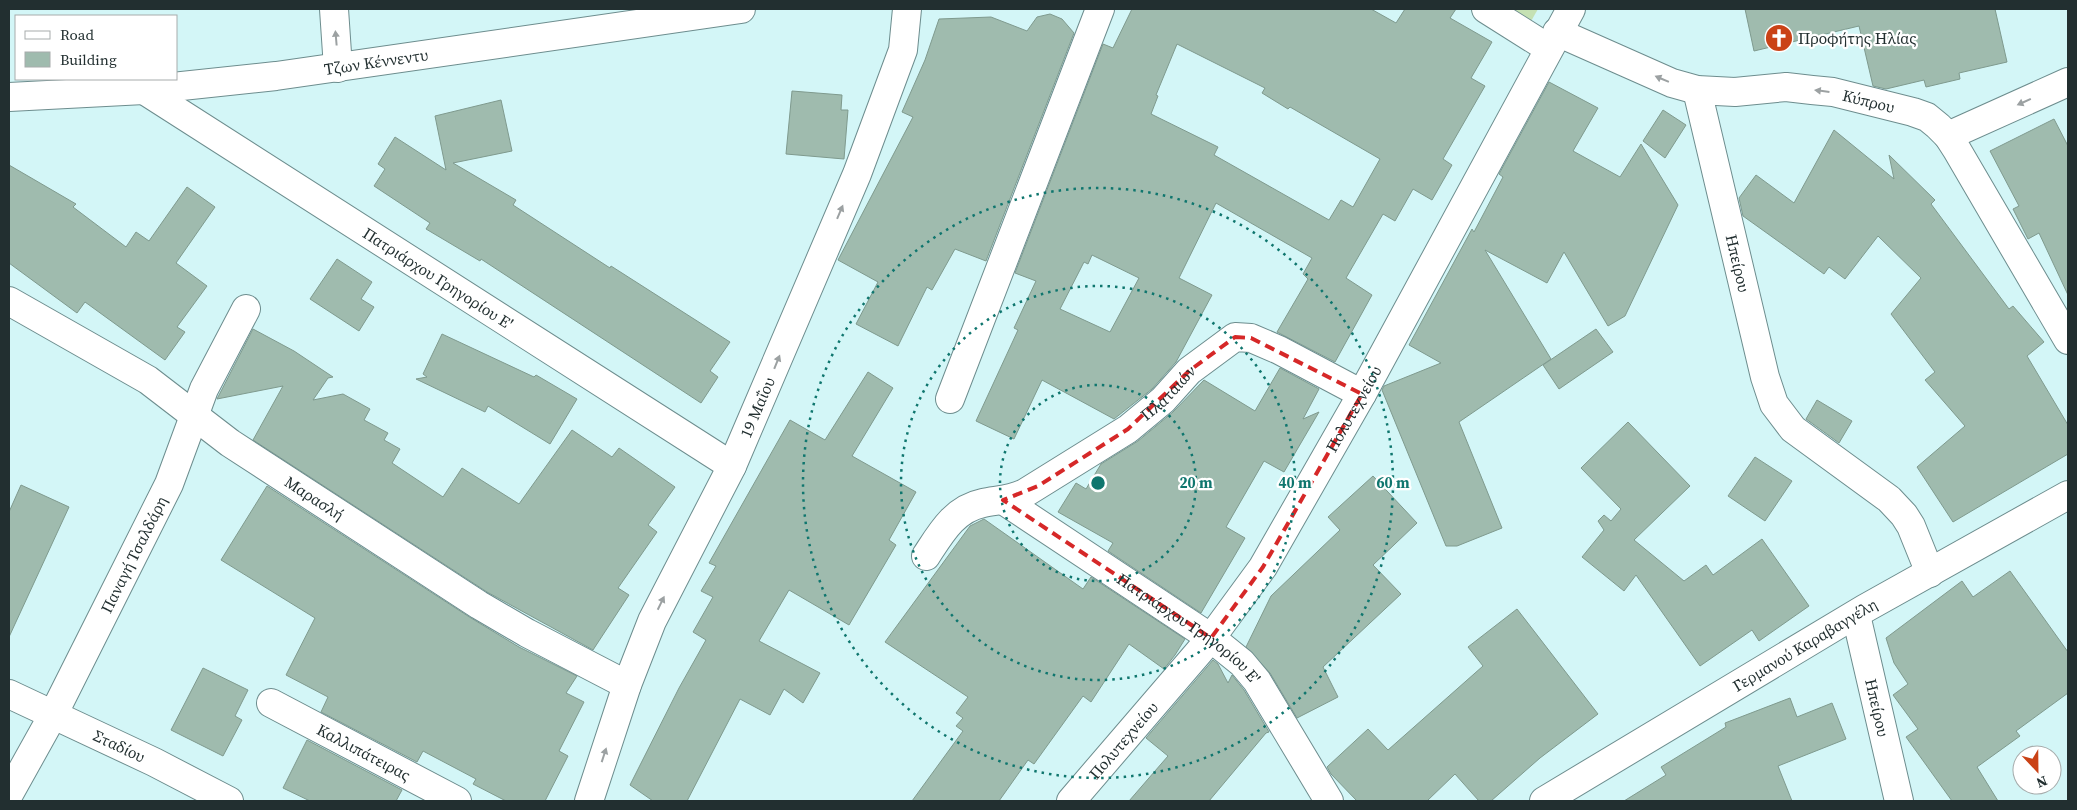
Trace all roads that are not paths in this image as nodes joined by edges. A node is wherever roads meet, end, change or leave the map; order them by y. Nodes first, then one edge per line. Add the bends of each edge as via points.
1 (334, 9) edge
2 (742, 9) edge
3 (906, 9) edge
4 (1100, 9) edge
5 (1486, 9) edge
6 (1571, 9) edge
7 (1552, 40) junction
8 (338, 68) junction
9 (2068, 82) edge
10 (144, 90) junction
11 (1696, 90) junction
12 (9, 97) edge
13 (1948, 136) junction
14 (9, 301) edge
15 (246, 309) dead end
16 (2068, 340) edge
17 (1362, 394) junction
18 (950, 399) dead end
19 (193, 416) junction
20 (732, 466) junction
21 (2068, 496) edge
22 (1003, 500) junction
23 (926, 556) dead end
24 (1930, 573) junction
25 (1856, 615) junction
26 (1211, 638) junction
27 (627, 685) junction
28 (9, 694) edge
29 (271, 703) dead end
30 (53, 715) junction
31 (9, 794) edge
32 (229, 801) edge
33 (458, 801) edge
34 (589, 801) edge
35 (1071, 801) edge
36 (1329, 801) edge
37 (1544, 801) edge
38 (1899, 801) edge

8 -> 1 street
2 - 8 street, Τζων Κέννεντυ
20 -> 3 street, 19 Μαΐου via 867,147 903,50
4 - 18 street
5 - 7 street, Κύπρου
6 - 7 street, Πολυτεχνείου
11 -> 7 street, Κύπρου via 1588,47
7 - 17 street, Πολυτεχνείου
8 - 10 street, Τζων Κέννεντυ
9 -> 13 street
10 - 12 street, Τζων Κέννεντυ
10 - 20 street, Πατριάρχου Γρηγορίου Ε'
13 -> 11 street, Κύπρου via 1927,117 1834,92 1786,88 1735,92
11 - 24 street, Ηπείρου via 1769,392 1780,414 1793,429 1889,499 1899,510 1911,526
13 - 16 street, Κύπρου
14 - 19 street, Μαρασλή via 135,372
15 - 19 street, Παναγή Τσαλδάρη via 206,383
17 - 22 street, Πλαταιών via 1280,350 1251,338 1235,337 1189,371 1163,400 1128,429 1038,486 1016,498
17 - 26 street, Πολυτεχνείου via 1263,567
19 - 27 street, Μαρασλή via 230,444 479,605
19 - 30 street, Παναγή Τσαλδάρη via 169,484
27 -> 20 street, 19 Μαΐου via 661,603
21 - 24 street, Γερμανού Καραβαγγέλη
22 - 23 street, Πλαταιών via 974,505 954,516
22 - 26 street, Πατριάρχου Γρηγορίου Ε'
24 - 25 street, Γερμανού Καραβαγγέλη
25 - 37 street, Γερμανού Καραβαγγέλη
25 - 38 street, Ηπείρου
26 - 35 street, Πολυτεχνείου
26 - 36 street, Πατριάρχου Γρηγορίου Ε' via 1258,681
34 -> 27 street, 19 Μαΐου
28 - 30 street, Σταδίου
29 - 33 street, Καλλιπάτειρας
30 - 31 street, Παναγή Τσαλδάρη
30 - 32 street, Σταδίου

